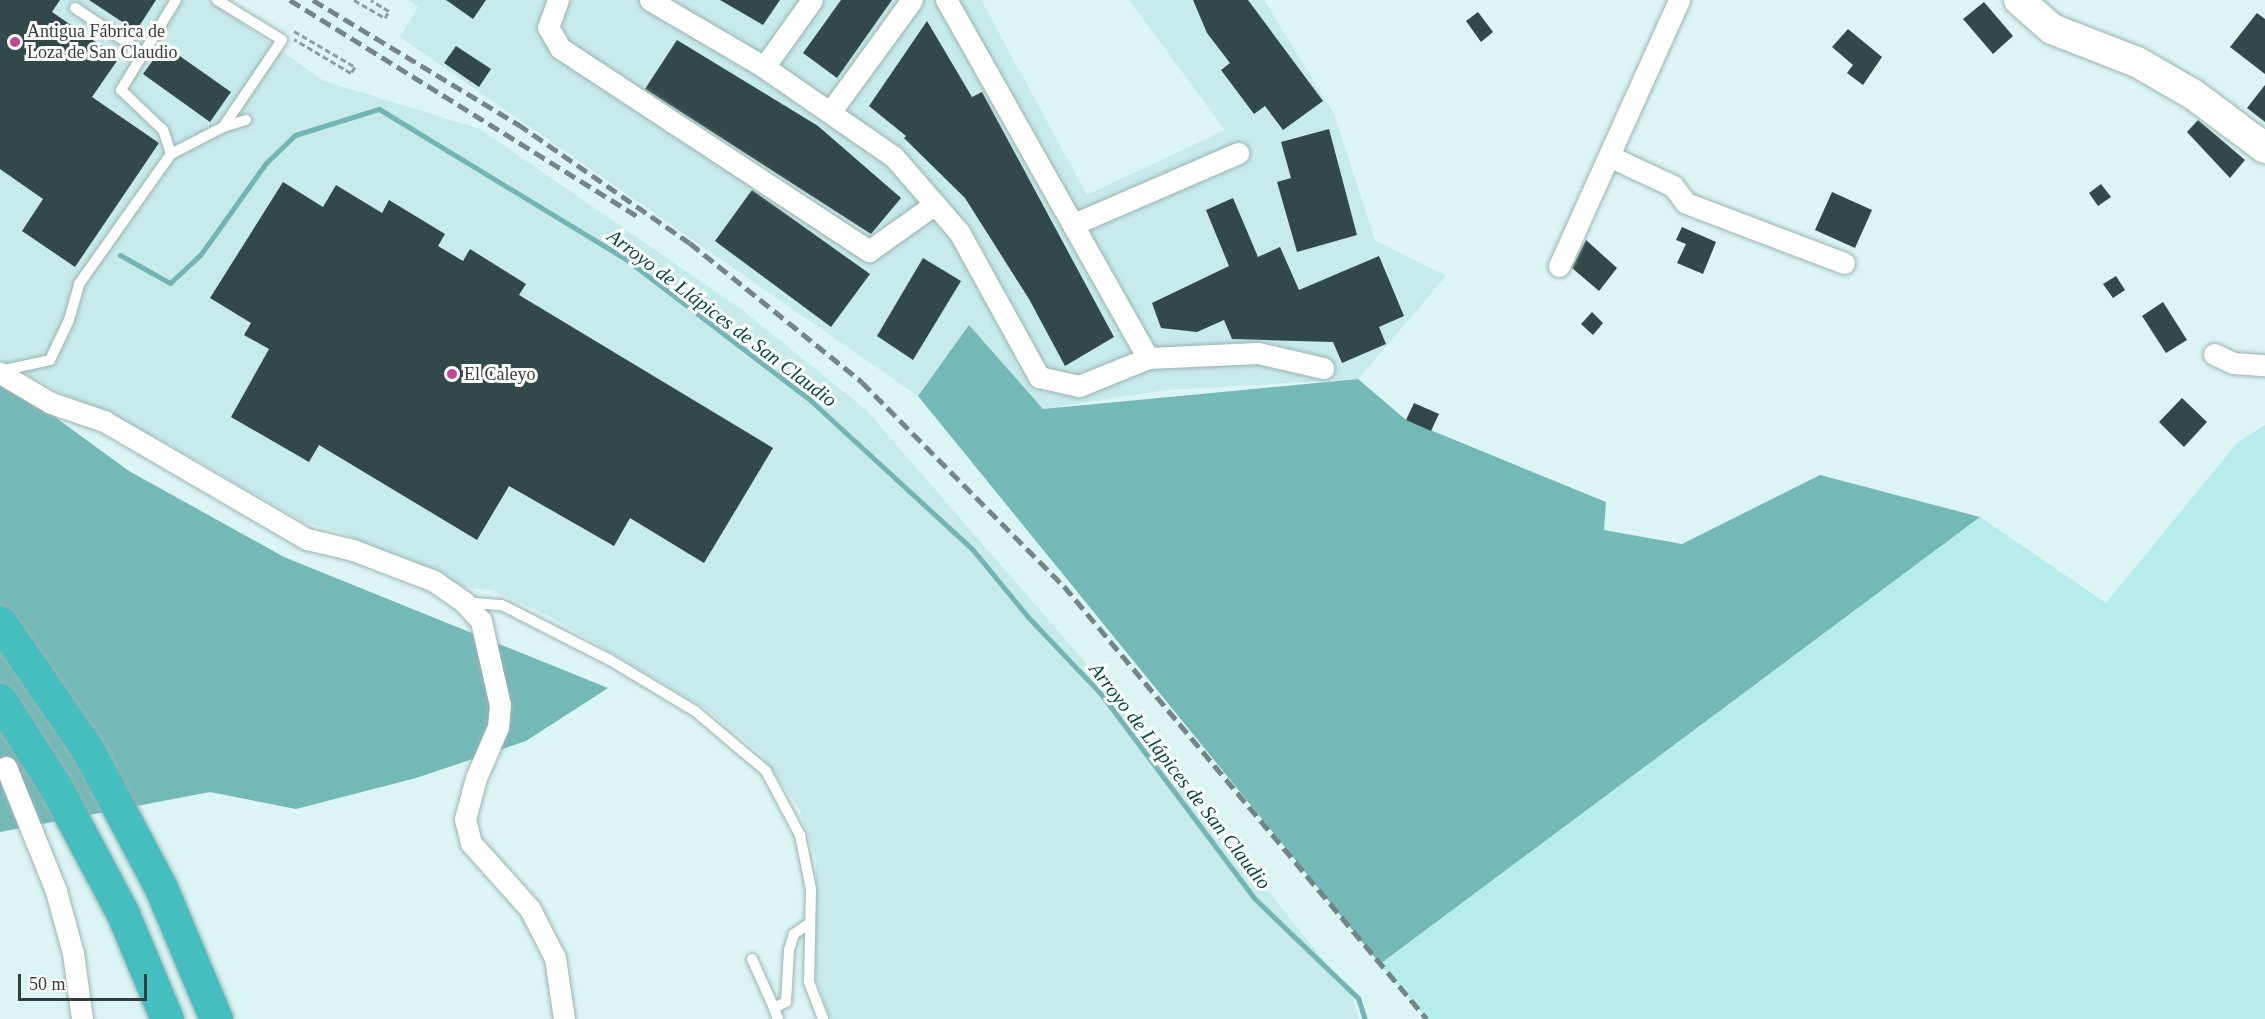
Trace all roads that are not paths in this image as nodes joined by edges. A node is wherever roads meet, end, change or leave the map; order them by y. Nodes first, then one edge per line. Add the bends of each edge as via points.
1 (176, 0) edge
2 (217, 0) edge
3 (558, 0) edge
4 (650, 0) edge
5 (812, 0) edge
6 (912, 0) edge
7 (946, 0) edge
8 (1679, 0) edge
9 (2019, 0) edge
10 (75, 8) dead end
11 (143, 53) junction
12 (764, 67) junction
13 (831, 111) junction
14 (246, 120) dead end
15 (223, 127) junction
16 (2265, 148) edge
17 (1238, 153) dead end
18 (171, 154) junction
19 (1609, 156) junction
20 (934, 204) junction
21 (1074, 224) junction
22 (1844, 263) dead end
23 (1559, 266) dead end
24 (2214, 354) dead end
25 (1148, 358) junction
26 (2265, 365) edge
27 (1323, 368) dead end
28 (0, 372) edge
29 (464, 602) junction
30 (0, 622) edge
31 (0, 700) edge
32 (6, 767) dead end
33 (807, 925) junction
34 (752, 959) dead end
35 (774, 1008) junction
36 (82, 1019) edge
37 (167, 1019) edge
38 (216, 1019) edge
39 (564, 1019) edge
40 (778, 1019) edge
41 (823, 1019) edge

1 - 11 lane
2 - 15 lane via 282,40
3 - 20 street via 548,27 560,48 869,251
4 - 12 street
5 - 12 street
6 - 13 street
7 - 21 street
8 - 19 street
9 - 16 street via 2052,29 2137,62 2194,95
10 - 11 lane
11 - 18 lane via 121,90 163,130
12 - 13 street
13 - 20 street via 894,158
14 - 15 lane
15 - 18 lane
17 - 21 street
18 - 28 lane via 79,284 69,320 50,360
19 - 22 street via 1673,186 1686,203
19 - 23 street
20 - 25 street via 959,232 1039,377 1079,386
21 - 25 street
24 - 26 street via 2233,363
25 - 27 street via 1258,353
28 - 29 street via 51,403 104,421 307,539 397,565 434,581
29 - 33 lane via 502,604 610,660 695,711 765,771 800,835 811,889
29 - 39 street via 481,621 500,705 498,727 476,778 465,819 471,843 530,909 555,958
30 - 38 highway via 88,750 162,888
31 - 37 highway via 54,784 107,884
32 - 36 street via 56,891 73,953
33 - 35 lane via 794,934 789,950 786,1002
33 - 41 lane via 809,982
34 - 35 lane
35 - 40 lane

